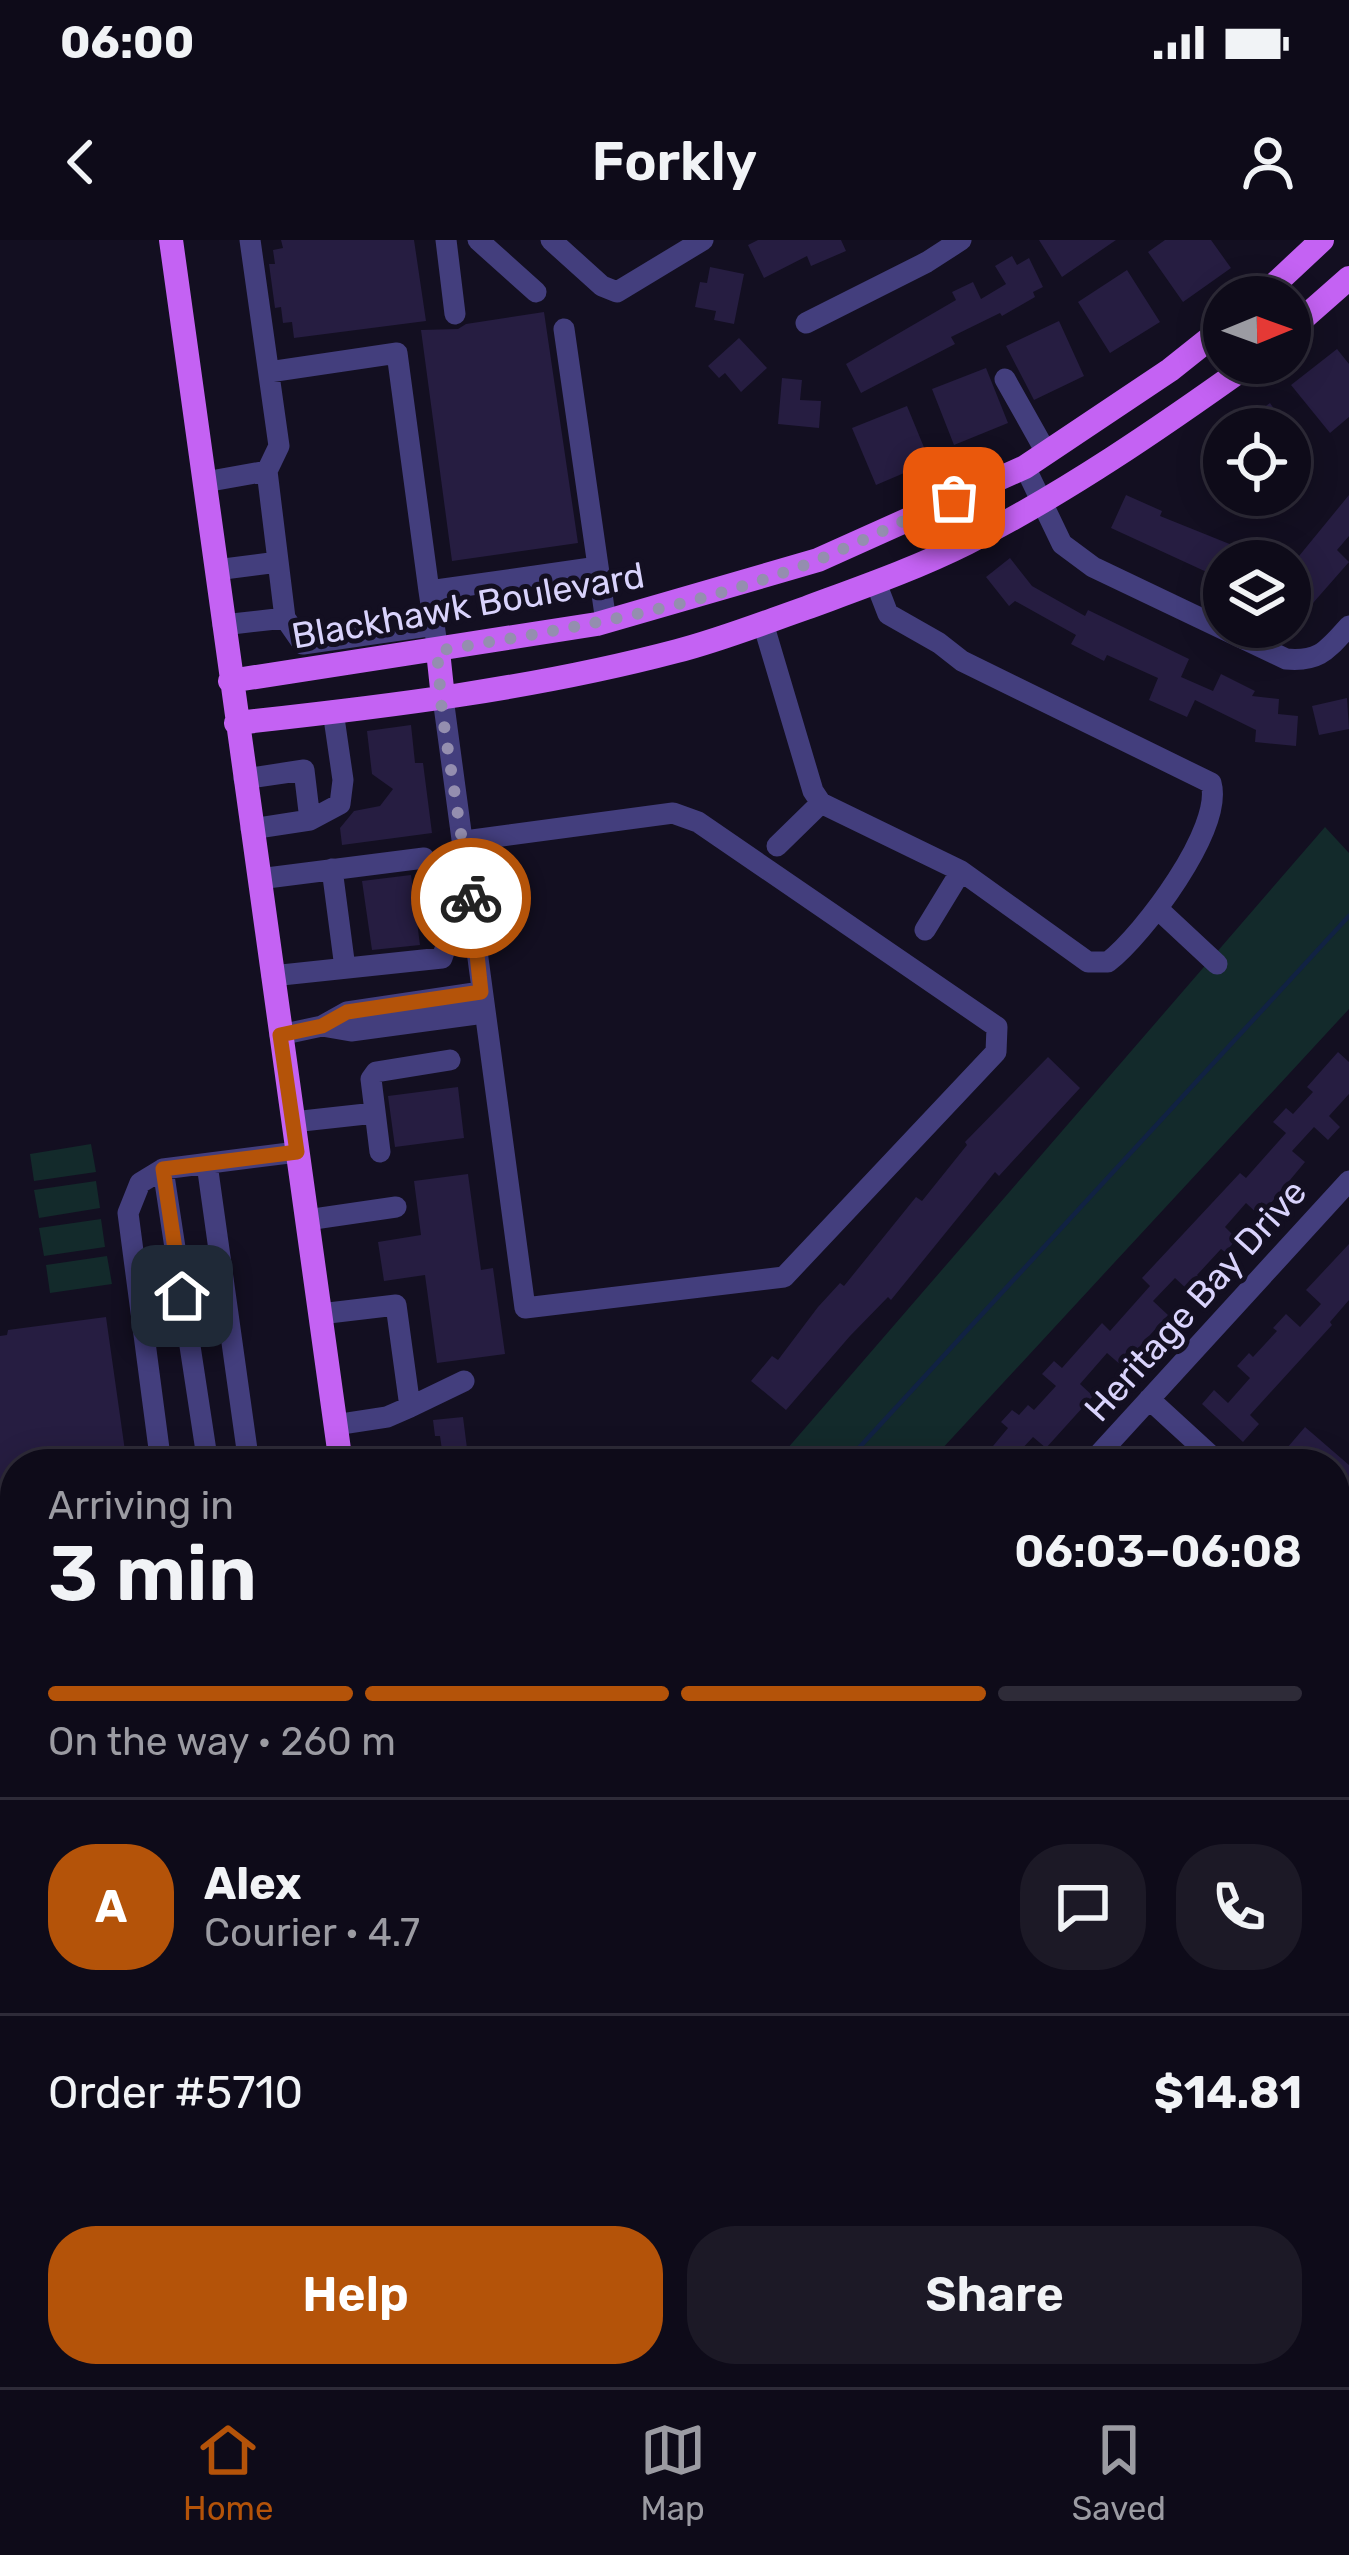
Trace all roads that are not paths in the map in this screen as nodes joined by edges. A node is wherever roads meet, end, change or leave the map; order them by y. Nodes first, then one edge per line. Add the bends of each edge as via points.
1 (171, 240) edge
2 (250, 240) edge
3 (446, 240) edge
4 (478, 240) edge
5 (551, 240) edge
6 (703, 240) edge
7 (961, 240) edge
8 (1322, 240) edge
9 (1283, 276) edge
10 (1349, 278) edge
11 (536, 292) dead end
12 (1311, 311) edge
13 (455, 314) dead end
14 (806, 323) dead end
15 (564, 329) dead end
16 (1203, 344) edge
17 (268, 372) junction
18 (1005, 379) dead end
19 (1222, 384) edge
20 (1035, 459) junction
21 (267, 471) junction
22 (205, 482) junction
23 (1039, 502) junction
24 (278, 562) junction
25 (598, 567) junction
26 (216, 570) junction
27 (749, 583) junction
28 (875, 583) junction
29 (429, 591) junction
30 (285, 618) junction
31 (606, 622) junction
32 (763, 623) junction
33 (224, 625) junction
34 (434, 625) junction
35 (1349, 626) edge
36 (437, 651) junction
37 (230, 681) junction
38 (443, 698) junction
39 (333, 712) junction
40 (236, 723) junction
41 (244, 779) junction
42 (821, 803) junction
43 (310, 820) junction
44 (251, 829) junction
45 (465, 841) junction
46 (777, 846) dead end
47 (332, 869) junction
48 (961, 871) junction
49 (259, 879) junction
50 (1160, 910) junction
51 (925, 930) dead end
52 (1217, 964) dead end
53 (345, 968) junction
54 (272, 976) junction
55 (482, 1003) junction
56 (280, 1035) junction
57 (450, 1060) dead end
58 (375, 1113) junction
59 (293, 1122) junction
60 (297, 1152) junction
61 (380, 1152) dead end
62 (207, 1164) junction
63 (163, 1169) junction
64 (1349, 1180) edge
65 (396, 1207) dead end
66 (307, 1220) junction
67 (320, 1314) junction
68 (464, 1381) dead end
69 (1149, 1399) junction
70 (410, 1406) junction
71 (335, 1425) junction
72 (159, 1449) edge
73 (206, 1449) edge
74 (247, 1449) edge
75 (339, 1449) edge
76 (1104, 1449) edge
77 (1204, 1449) edge

1 - 22 main road
2 - 17 street
3 - 13 street
4 - 11 street
5 - 6 street via 617,292
7 - 14 street
8 - 9 main road
10 - 12 main road
15 - 25 street
16 - 20 main road, Blackhawk Boulevard
17 - 21 street via 279,446
17 - 29 street via 397,352
18 - 20 street
19 - 23 main road
20 - 23 street
20 - 27 main road, Blackhawk Boulevard via 818,560
21 - 22 street
21 - 24 street
22 - 26 main road
23 - 28 main road
23 - 35 street via 1062,544 1093,567 1269,653 1309,661
24 - 26 street
24 - 30 street
25 - 29 street
25 - 31 street
26 - 33 main road
27 - 31 main road, Blackhawk Boulevard
27 - 32 main road
28 - 32 main road
28 - 50 street via 888,614 962,661 1211,783 1210,811
29 - 34 street
30 - 33 street
30 - 34 street via 303,644
31 - 36 main road, Blackhawk Boulevard
32 - 38 main road via 577,676
32 - 42 street
33 - 37 main road
34 - 36 street
36 - 37 main road, Blackhawk Boulevard
36 - 38 main road
37 - 40 main road
38 - 39 main road
38 - 45 street
39 - 40 main road
39 - 43 street via 344,792 340,804
40 - 41 main road
41 - 43 street via 304,770
41 - 44 main road
42 - 46 street
42 - 48 street
43 - 44 street
44 - 49 main road
45 - 55 street
45 - 55 street via 673,813 698,822 998,1027 989,1061 784,1277 525,1308
47 - 49 street
47 - 53 street
47 - 53 street via 432,862 446,946 442,958
48 - 50 street via 1088,962 1108,962
48 - 51 street
49 - 54 main road
50 - 52 street
53 - 54 street
54 - 56 main road
55 - 56 street via 347,1012
56 - 59 main road
57 - 58 street via 376,1072
58 - 59 street
58 - 61 street
59 - 60 main road
60 - 62 street
60 - 66 main road
62 - 63 street
62 - 74 street
63 - 72 street via 140,1183 128,1213
63 - 73 street
64 - 69 street, Heritage Bay Drive
65 - 66 street
66 - 67 main road
67 - 70 street via 396,1305
67 - 71 main road
68 - 70 street
69 - 76 street, Heritage Bay Drive
69 - 77 street
70 - 71 street
71 - 75 main road

